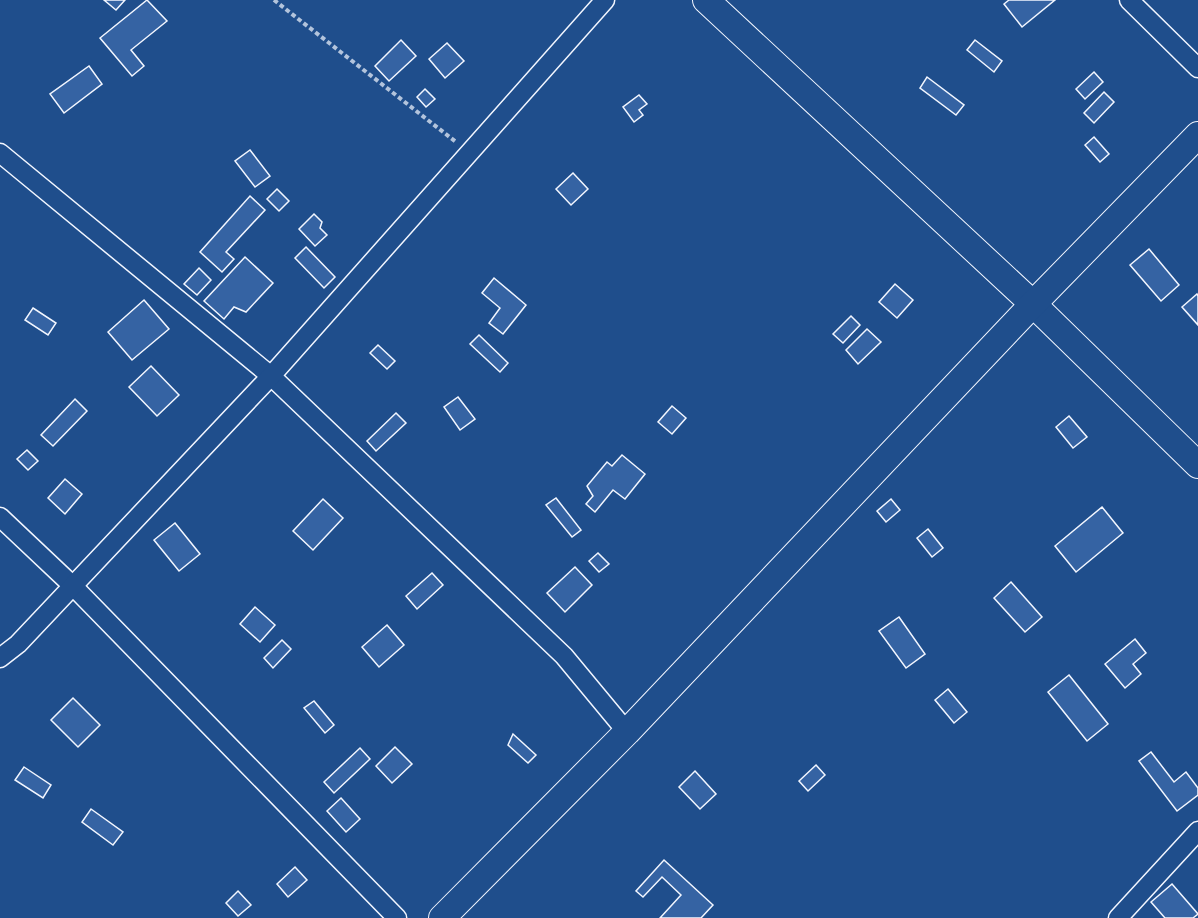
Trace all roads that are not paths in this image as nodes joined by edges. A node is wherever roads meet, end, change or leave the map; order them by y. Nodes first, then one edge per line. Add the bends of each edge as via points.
1 (605, 0) edge
2 (706, 0) edge
3 (1130, 0) edge
4 (1198, 68) edge
5 (1198, 135) edge
6 (0, 153) edge
7 (1033, 304) junction
8 (271, 376) junction
9 (1198, 465) edge
10 (0, 517) edge
11 (72, 585) junction
12 (0, 658) edge
13 (627, 732) junction
14 (1198, 831) edge
15 (397, 918) edge
16 (442, 918) edge
17 (1118, 918) edge

1 - 8 street
2 - 7 street
3 - 4 street
5 - 7 street
6 - 8 street
7 - 9 street
7 - 13 street
8 - 11 street
8 - 13 street via 564,656
10 - 11 street
11 - 12 street
11 - 15 street
13 - 16 street
14 - 17 street

